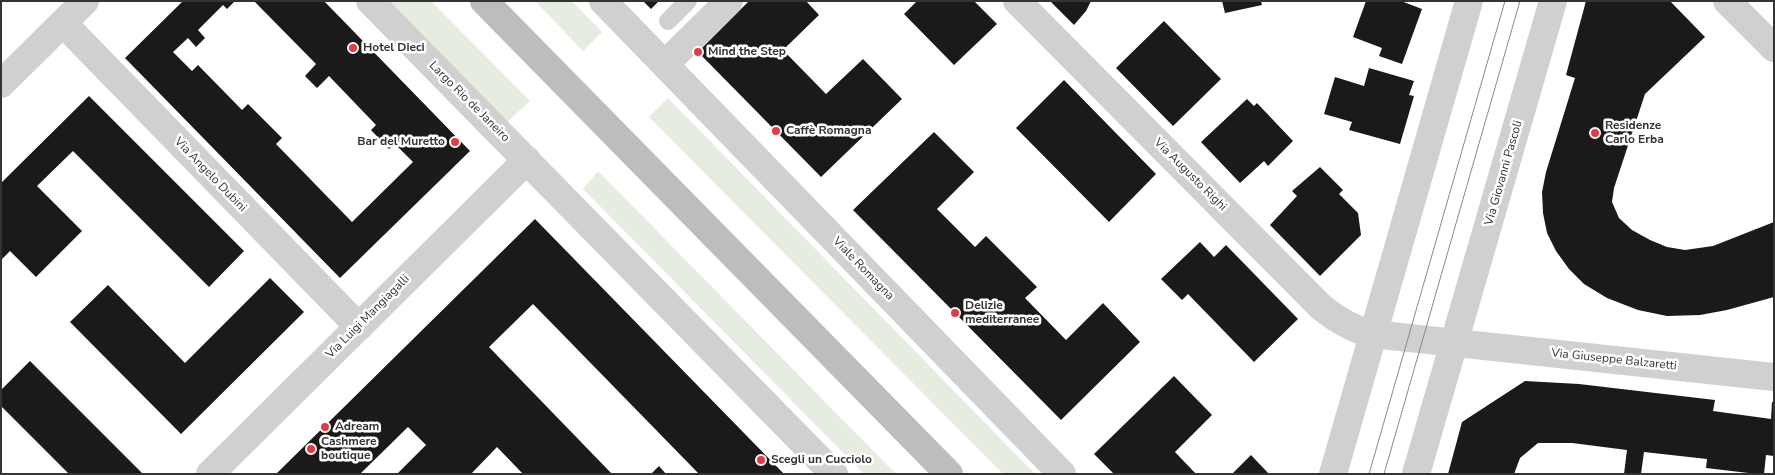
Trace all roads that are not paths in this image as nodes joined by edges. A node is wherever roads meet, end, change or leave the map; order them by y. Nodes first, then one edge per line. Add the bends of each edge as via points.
1 (85, 1) edge
2 (370, 1) edge
3 (484, 1) edge
4 (603, 1) edge
5 (688, 1) edge
6 (728, 1) edge
7 (1017, 1) edge
8 (1469, 1) edge
9 (1553, 1) edge
10 (1727, 1) edge
11 (668, 21) dead end
12 (62, 23) junction
13 (1774, 48) edge
14 (665, 64) junction
15 (1, 84) edge
16 (527, 160) junction
17 (358, 326) junction
18 (1372, 334) junction
19 (1455, 344) junction
20 (1774, 377) edge
21 (210, 474) edge
22 (834, 474) edge
23 (949, 474) edge
24 (1062, 474) edge
25 (1333, 474) edge
26 (1416, 474) edge

1 - 12 street
2 - 16 street, Largo Rio de Janeiro
3 - 23 main road
4 - 14 street
5 - 11 lane
6 - 14 street
7 - 18 street, Via Augusto Righi via 1321,307 1348,327
8 - 18 street
9 - 19 street, Via Giovanni Pascoli
10 - 13 street
12 - 15 street
12 - 17 street, Via Angelo Dubini
14 - 24 street, Viale Romagna
16 - 17 street, Via Luigi Mangiagalli
16 - 22 street
17 - 21 street, Via Luigi Mangiagalli
18 - 19 street
18 - 25 street
19 - 20 street, Via Giuseppe Balzaretti
19 - 26 street, Via Giovanni Pascoli

